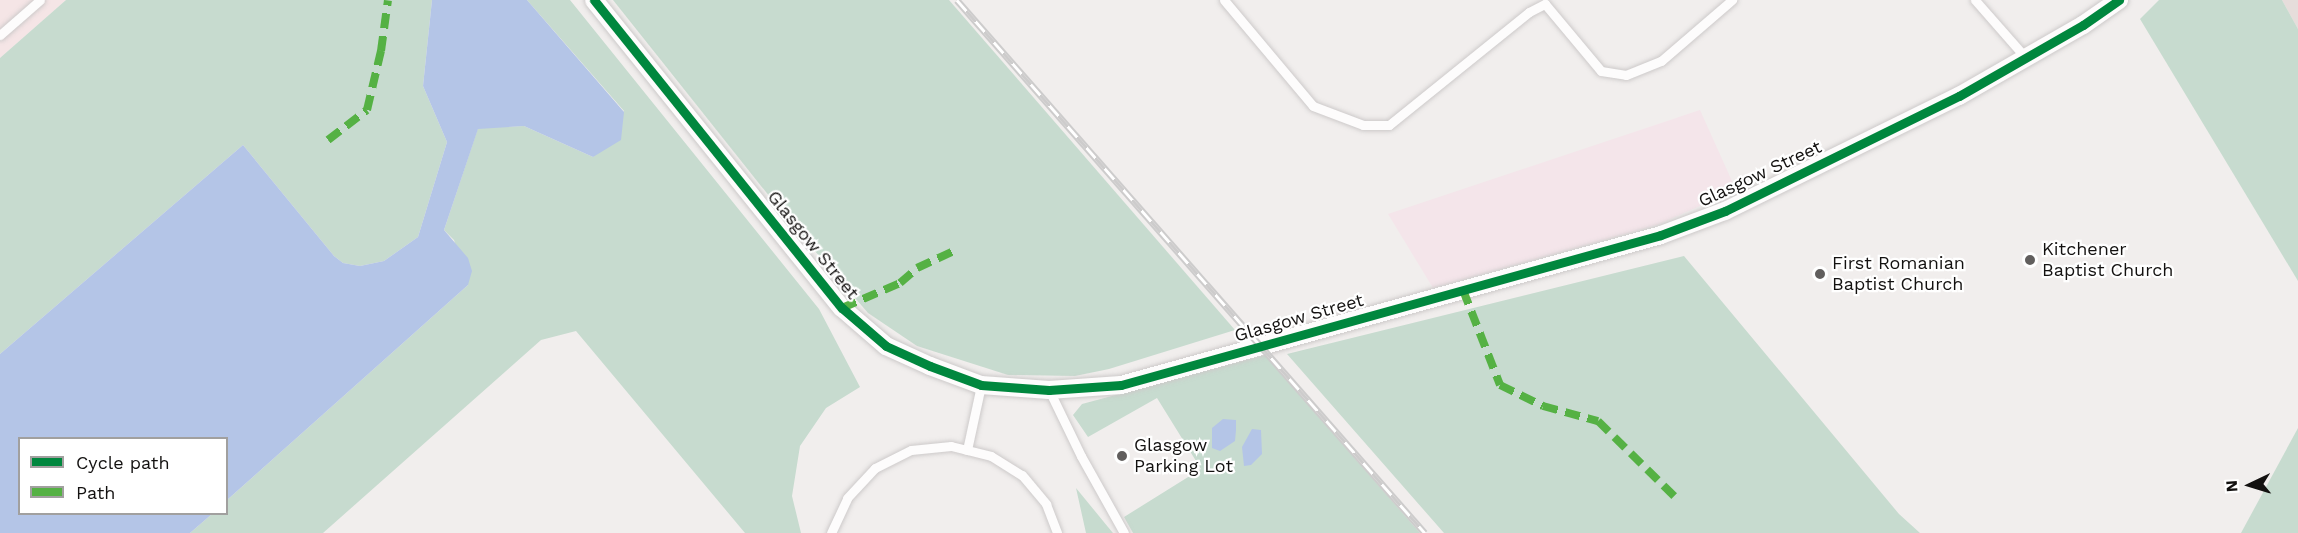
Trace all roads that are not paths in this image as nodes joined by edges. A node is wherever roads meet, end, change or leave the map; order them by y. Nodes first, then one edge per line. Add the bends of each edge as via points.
1 (40, 0) edge
2 (594, 0) edge
3 (1224, 0) edge
4 (1732, 0) edge
5 (1975, 0) edge
6 (2119, 0) edge
7 (0, 35) edge
8 (2026, 58) junction
9 (981, 385) junction
10 (1049, 390) junction
11 (967, 450) junction
12 (831, 533) edge
13 (1057, 533) edge
14 (1124, 533) edge

1 - 7 lane
2 - 9 street, Glasgow Street via 842,308 886,346
3 - 4 lane via 1313,106 1363,125 1389,124 1529,12 1545,4 1601,71 1626,75 1661,61
5 - 8 lane
6 - 8 street, Glasgow Street
8 - 10 street, Glasgow Street via 1959,96 1725,211 1660,235 1121,385
9 - 10 street, Glasgow Street
9 - 11 lane
10 - 14 lane
11 - 12 lane via 951,446 911,450 875,468 847,498
11 - 13 lane via 991,456 1022,475 1046,504

